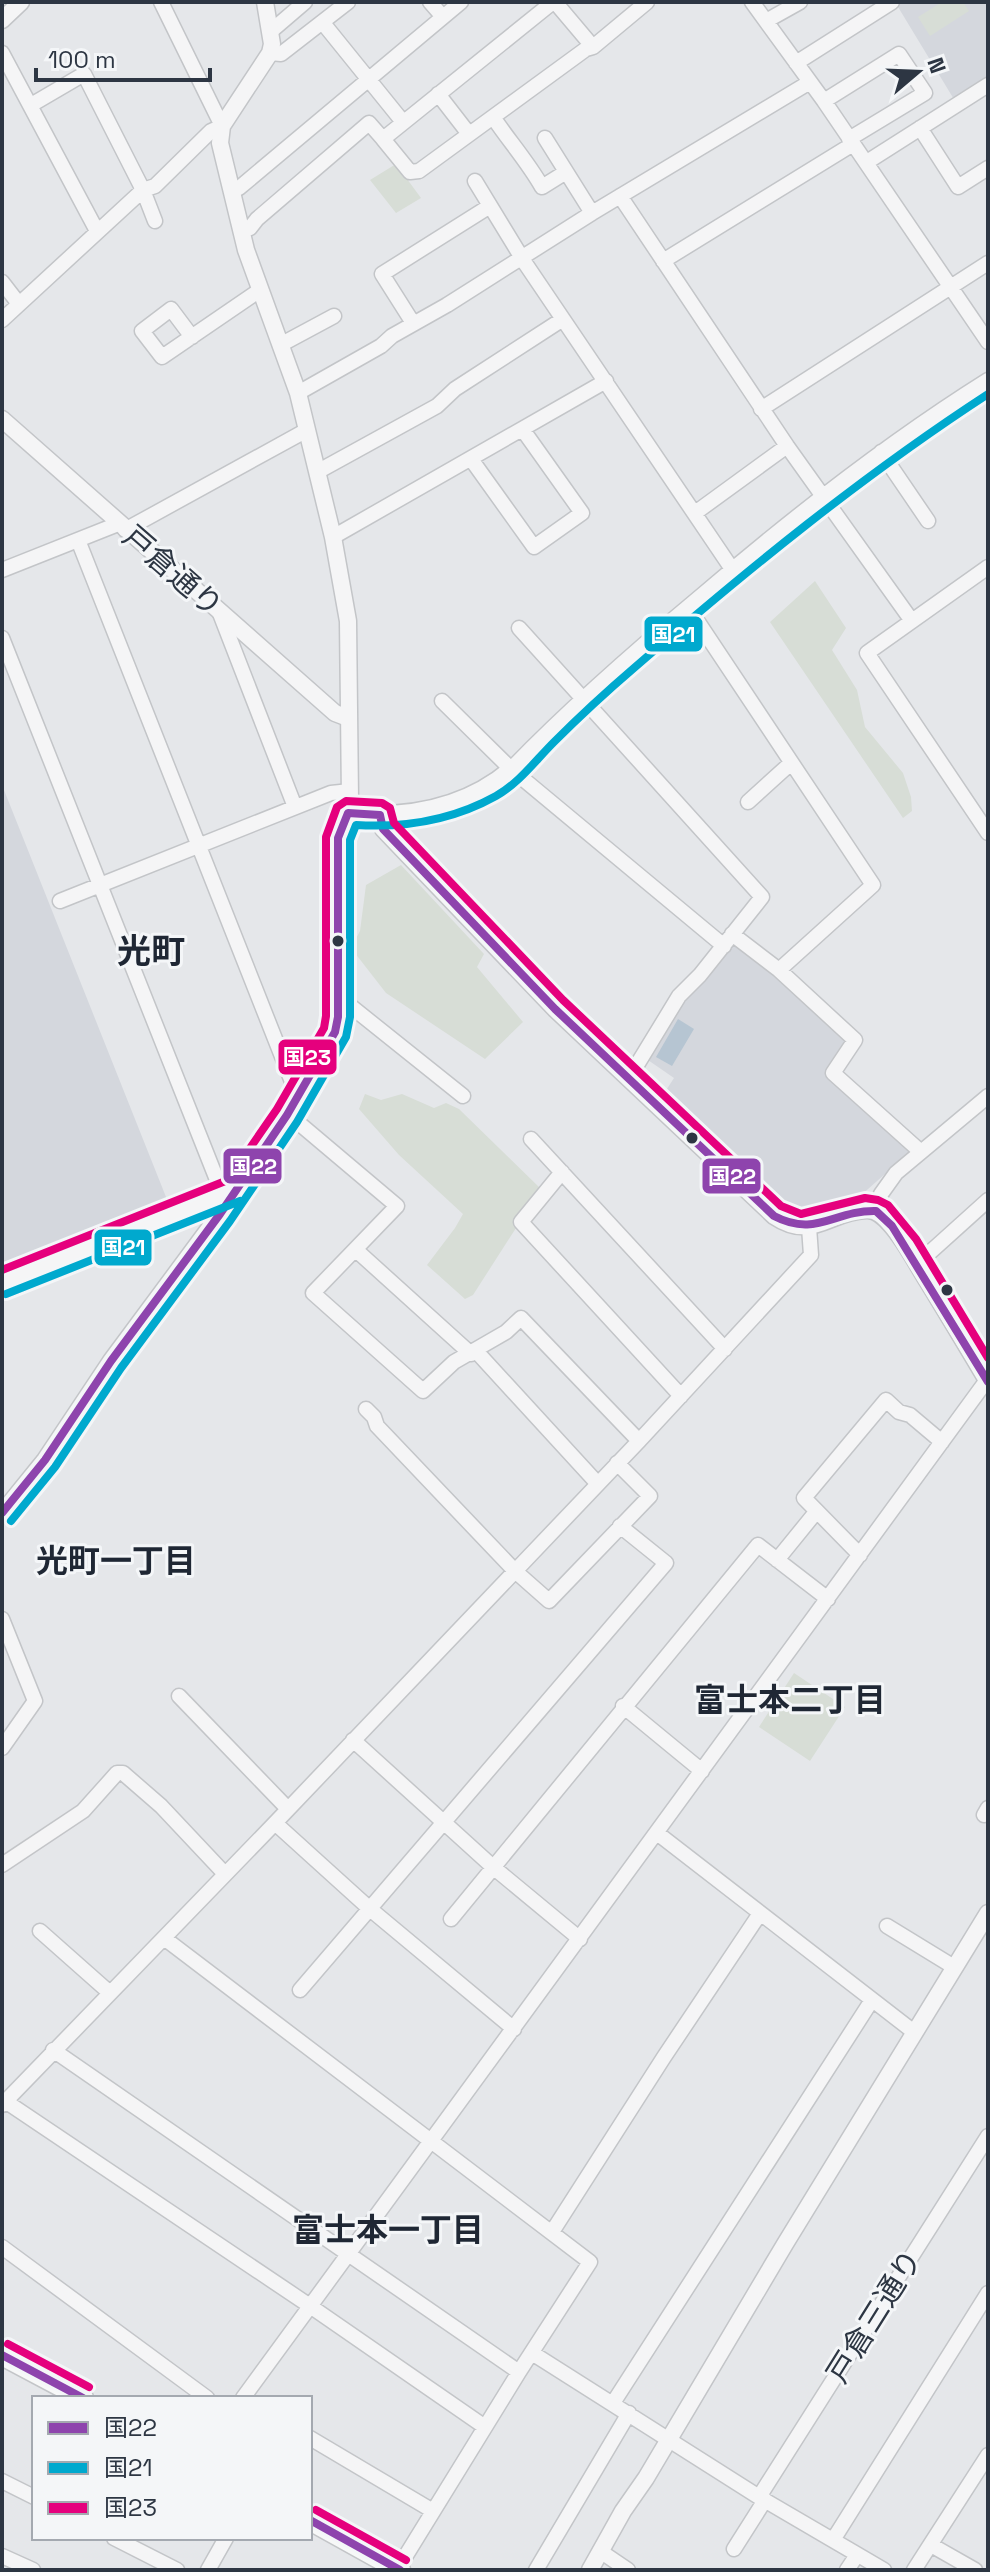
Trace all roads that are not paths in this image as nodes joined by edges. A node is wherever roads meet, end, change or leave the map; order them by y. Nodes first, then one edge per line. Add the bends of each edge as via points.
1 (21, 2) edge
2 (161, 2) edge
3 (265, 2) edge
4 (305, 2) edge
5 (348, 2) edge
6 (430, 2) edge
7 (461, 2) edge
8 (554, 2) edge
9 (647, 2) edge
10 (752, 2) edge
11 (800, 2) edge
12 (892, 2) edge
13 (443, 17) junction
14 (2, 20) edge
15 (766, 21) junction
16 (323, 23) junction
17 (270, 32) junction
18 (593, 47) junction
19 (2, 53) edge
20 (270, 53) junction
21 (796, 63) junction
22 (369, 78) junction
23 (810, 82) junction
24 (988, 85) edge
25 (438, 94) junction
26 (824, 101) junction
27 (31, 105) junction
28 (493, 117) junction
29 (403, 122) junction
30 (222, 126) junction
31 (920, 128) junction
32 (469, 134) junction
33 (545, 138) dead end
34 (383, 139) junction
35 (851, 142) junction
36 (867, 162) junction
37 (988, 168) edge
38 (566, 172) junction
39 (475, 181) dead end
40 (143, 190) junction
41 (232, 190) junction
42 (620, 196) junction
43 (490, 206) junction
44 (592, 213) junction
45 (155, 221) dead end
46 (97, 231) junction
47 (241, 231) junction
48 (522, 258) junction
49 (663, 261) junction
50 (988, 263) edge
51 (2, 282) edge
52 (952, 286) junction
53 (260, 290) junction
54 (19, 304) junction
55 (334, 316) dead end
56 (563, 319) junction
57 (2, 320) edge
58 (413, 323) junction
59 (192, 337) dead end
60 (988, 342) edge
61 (280, 345) junction
62 (988, 380) edge
63 (606, 381) junction
64 (298, 393) junction
65 (761, 409) junction
66 (2, 419) edge
67 (307, 430) junction
68 (523, 430) junction
69 (787, 446) junction
70 (881, 452) junction
71 (471, 459) junction
72 (317, 472) junction
73 (821, 497) junction
74 (695, 513) junction
75 (928, 521) dead end
76 (122, 527) junction
77 (333, 537) junction
78 (78, 540) junction
79 (988, 567) edge
80 (732, 569) junction
81 (2, 570) edge
82 (688, 607) junction
83 (219, 611) junction
84 (912, 621) junction
85 (519, 628) dead end
86 (2, 638) edge
87 (583, 698) junction
88 (442, 701) dead end
89 (348, 718) junction
90 (791, 763) junction
91 (511, 769) junction
92 (350, 791) junction
93 (748, 802) dead end
94 (295, 807) junction
95 (348, 813) junction
96 (380, 815) junction
97 (988, 833) edge
98 (199, 845) junction
99 (100, 885) junction
100 (60, 901) dead end
101 (728, 940) junction
102 (779, 970) junction
103 (338, 996) junction
104 (629, 1078) junction
105 (463, 1096) dead end
106 (988, 1096) edge
107 (298, 1097) junction
108 (288, 1114) junction
109 (531, 1139) dead end
110 (921, 1152) junction
111 (562, 1172) junction
112 (230, 1192) junction
113 (988, 1200) edge
114 (876, 1211) junction
115 (809, 1227) junction
116 (356, 1250) junction
117 (917, 1264) junction
118 (2, 1283) edge
119 (725, 1349) junction
120 (474, 1352) junction
121 (988, 1381) edge
122 (681, 1396) junction
123 (366, 1409) dead end
124 (639, 1441) junction
125 (942, 1442) junction
126 (617, 1463) junction
127 (598, 1484) junction
128 (816, 1512) junction
129 (2, 1513) edge
130 (620, 1526) junction
131 (860, 1555) junction
132 (777, 1560) junction
133 (515, 1571) junction
134 (828, 1599) junction
135 (2, 1619) edge
136 (179, 1696) dead end
137 (623, 1706) junction
138 (353, 1740) junction
139 (2, 1748) edge
140 (702, 1771) junction
141 (288, 1809) junction
142 (445, 1822) junction
143 (275, 1823) junction
144 (657, 1833) junction
145 (2, 1865) edge
146 (493, 1867) junction
147 (225, 1874) junction
148 (370, 1909) junction
149 (988, 1913) edge
150 (759, 1915) junction
151 (451, 1919) dead end
152 (887, 1926) dead end
153 (40, 1931) dead end
154 (164, 1938) junction
155 (580, 1939) junction
156 (954, 1967) junction
157 (300, 1990) dead end
158 (110, 1993) junction
159 (872, 2000) junction
160 (514, 2029) junction
161 (914, 2032) junction
162 (53, 2050) junction
163 (3, 2103) edge
164 (988, 2136) edge
165 (432, 2140) junction
166 (552, 2232) junction
167 (2, 2247) edge
168 (347, 2253) junction
169 (988, 2293) edge
170 (310, 2306) junction
171 (532, 2353) junction
172 (2, 2355) edge
173 (519, 2372) junction
174 (79, 2396) edge
175 (204, 2396) edge
176 (244, 2396) edge
177 (613, 2403) junction
178 (629, 2413) junction
179 (485, 2427) junction
180 (668, 2438) junction
181 (312, 2439) edge
182 (988, 2455) edge
183 (2, 2481) edge
184 (32, 2496) edge
185 (762, 2498) junction
186 (433, 2511) junction
187 (312, 2521) edge
188 (118, 2540) edge
189 (225, 2540) edge
190 (833, 2540) junction
191 (931, 2545) junction
192 (734, 2549) dead end
193 (600, 2551) junction
194 (857, 2555) junction
195 (2, 2556) edge
196 (33, 2570) edge
197 (177, 2570) edge
198 (208, 2570) edge
199 (398, 2570) edge
200 (536, 2570) edge
201 (590, 2570) edge
202 (628, 2570) edge
203 (847, 2570) edge
204 (884, 2570) edge
205 (914, 2570) edge
206 (975, 2570) edge

1 - 14 street
2 - 30 street
3 - 17 street
4 - 17 street
5 - 16 street
6 - 13 street
7 - 13 street
8 - 18 street
8 - 25 street
9 - 18 street
10 - 15 street
11 - 15 street
12 - 21 street
13 - 22 street
15 - 21 street
16 - 20 street via 281,54
16 - 22 street
17 - 20 street
18 - 28 street
19 - 27 street
20 - 30 street
21 - 23 street
22 - 29 street
22 - 41 street
23 - 26 street
23 - 42 street
24 - 31 street
25 - 29 street
25 - 32 street
26 - 35 street
26 - 35 street via 899,54 925,93
27 - 40 street via 84,74
27 - 46 street
28 - 32 street
28 - 38 street via 542,187
29 - 34 street
30 - 40 street via 155,186
30 - 41 street via 220,143
31 - 36 street
31 - 37 street via 958,187
32 - 34 street via 419,171 410,172
33 - 38 street
34 - 47 street via 369,123
35 - 36 street
35 - 49 street
36 - 52 street
38 - 44 street
39 - 43 street
40 - 45 street
40 - 46 street
41 - 47 street
42 - 44 street
42 - 49 street
43 - 48 street
43 - 58 street via 382,274
44 - 48 street
46 - 54 street
47 - 53 street
48 - 56 street
48 - 58 street
49 - 65 street
50 - 52 street
51 - 54 street
52 - 60 street
52 - 65 street
53 - 59 street
53 - 61 street
54 - 57 street
55 - 61 street
56 - 63 street
56 - 72 street via 437,406
58 - 64 street
61 - 64 street
62 - 70 street
63 - 68 street
63 - 74 street
64 - 67 street
65 - 69 street
66 - 76 street, 戸倉通り
67 - 72 street
67 - 76 street
68 - 71 street
68 - 71 street via 582,513 534,547
69 - 73 street
69 - 74 street
70 - 73 street
70 - 75 street via 922,504
71 - 77 street
72 - 77 street
73 - 80 street
73 - 84 street
74 - 80 street
76 - 78 street
76 - 83 street, 戸倉通り
77 - 89 street via 348,621
78 - 81 street
78 - 98 street
79 - 84 street
80 - 82 street
82 - 87 street
82 - 90 street
83 - 89 street, 戸倉通り via 335,713
83 - 94 street
84 - 97 street via 867,653
85 - 87 street
86 - 99 street
87 - 91 street
87 - 101 street via 762,897
88 - 91 street
89 - 92 street
90 - 93 street
90 - 102 street via 873,885
91 - 96 street via 448,805
91 - 101 street
92 - 94 street
92 - 95 street
94 - 98 street
95 - 96 street
95 - 103 street via 338,838
96 - 104 street via 383,829 507,960
98 - 99 street
98 - 107 street
99 - 100 street
99 - 112 street
101 - 102 street
101 - 104 street via 679,996
102 - 110 street via 855,1040 833,1073
103 - 105 street
103 - 107 street via 335,1032
104 - 115 street via 774,1216
106 - 110 street
107 - 108 street
108 - 112 street
108 - 116 street via 397,1206
109 - 111 street
110 - 114 street via 888,1182
111 - 119 street
111 - 122 street via 521,1222
112 - 118 street
112 - 129 street via 165,1292
113 - 117 street
114 - 115 street via 854,1212
114 - 117 street
115 - 119 street via 811,1255
116 - 120 street
116 - 120 street via 313,1293 423,1391 454,1362
117 - 121 street
119 - 122 street
120 - 124 street via 521,1318
120 - 127 street
121 - 125 street
122 - 124 street
123 - 133 street
124 - 126 street
125 - 128 street via 886,1400 804,1498
125 - 131 street
126 - 127 street
126 - 130 street via 650,1496
127 - 133 street
128 - 131 street
128 - 132 street
130 - 133 street via 549,1601
130 - 142 street via 666,1563
131 - 134 street
132 - 134 street
132 - 137 street via 758,1545
133 - 138 street
134 - 140 street
135 - 139 street via 35,1701
136 - 141 street
137 - 140 street
137 - 146 street
138 - 141 street
138 - 142 street
140 - 144 street
141 - 143 street
142 - 146 street
142 - 148 street
143 - 147 street
143 - 148 street
144 - 150 street
144 - 155 street
145 - 147 street via 83,1811 117,1773 123,1773
146 - 151 street
146 - 155 street
147 - 154 street
148 - 157 street
148 - 160 street
149 - 156 street
150 - 159 street
150 - 166 street
152 - 156 street
153 - 158 street
154 - 158 street
154 - 165 street
155 - 160 street
156 - 161 street
158 - 162 street
159 - 161 street
159 - 177 street
160 - 165 street
161 - 180 street
162 - 163 street
162 - 168 street
163 - 170 street
164 - 185 street, 戸倉三通り
165 - 166 street
165 - 168 street
166 - 171 street via 590,2262
167 - 175 street
168 - 170 street
168 - 173 street
169 - 190 street
170 - 176 street
170 - 179 street
171 - 173 street
171 - 177 street
172 - 174 main road
173 - 179 street
177 - 178 street
178 - 180 street
178 - 200 street
179 - 186 street
180 - 185 street
180 - 193 street
181 - 186 street
182 - 191 street
183 - 184 street
185 - 190 street
185 - 192 street, 戸倉三通り
186 - 199 street
187 - 199 main road
188 - 197 street
189 - 198 street
190 - 194 street
191 - 205 street
191 - 206 street
193 - 201 street
193 - 202 street
194 - 203 street
194 - 204 street
195 - 196 street

